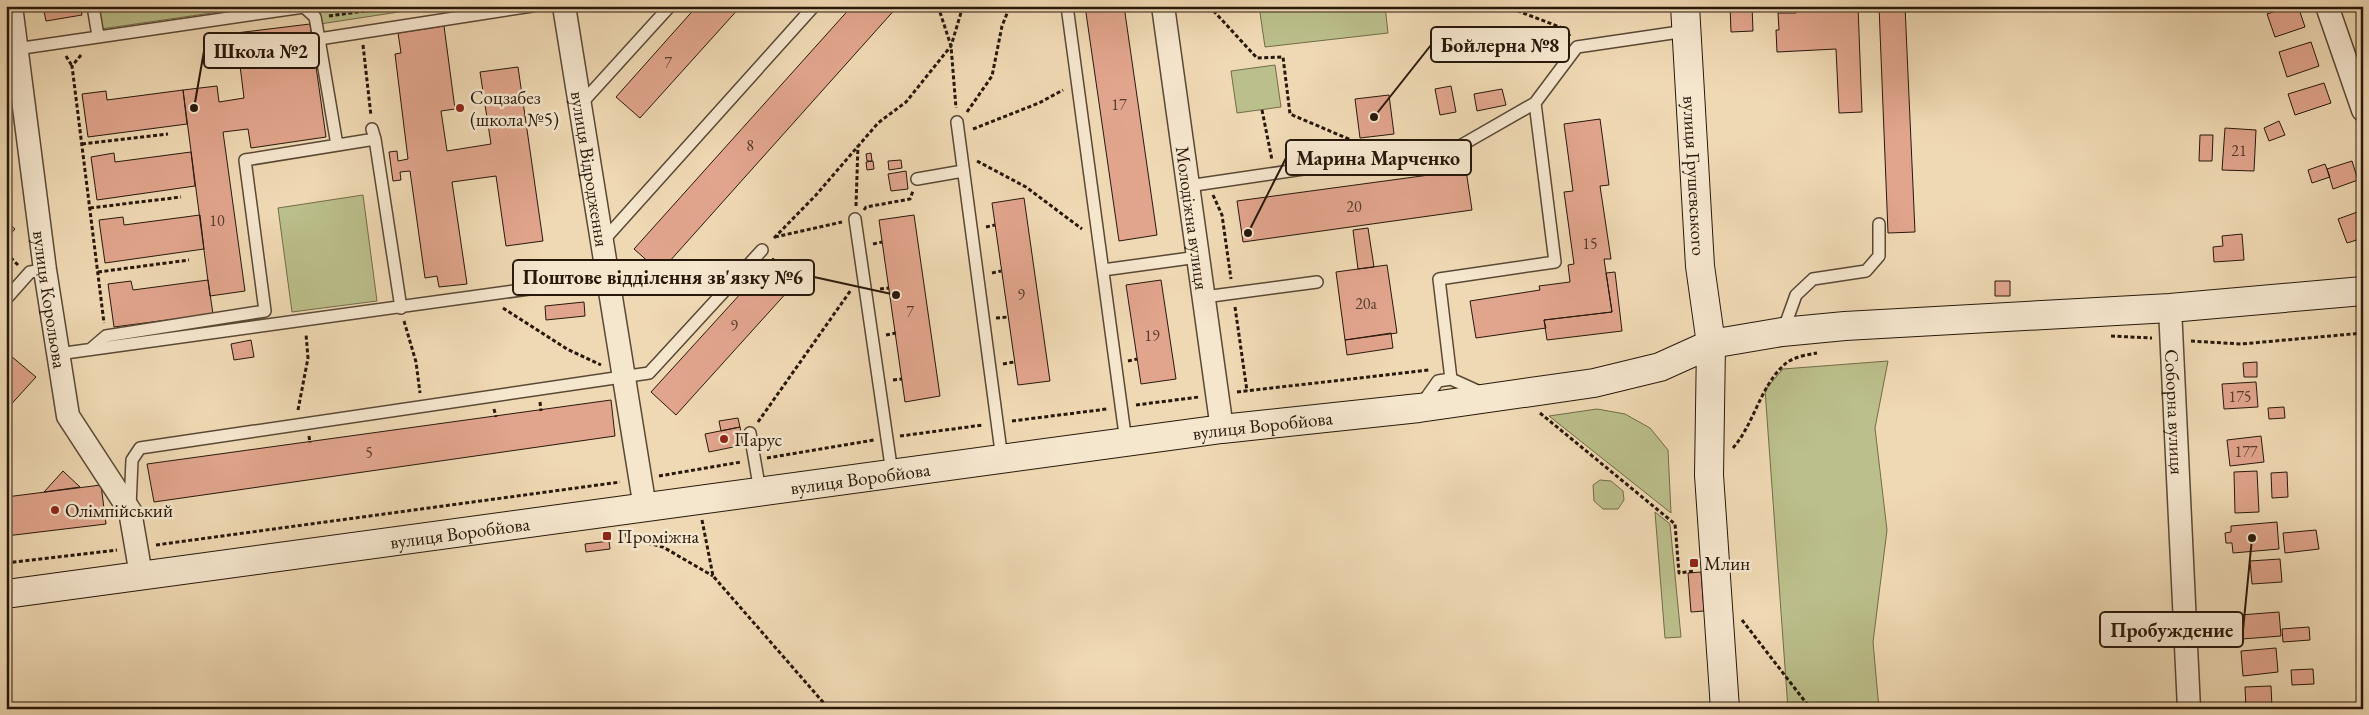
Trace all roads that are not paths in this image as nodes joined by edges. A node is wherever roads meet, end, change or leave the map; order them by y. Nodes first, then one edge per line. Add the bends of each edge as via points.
1 (93, 6) edge
2 (532, 6) edge
3 (564, 6) edge
4 (670, 6) edge
5 (814, 6) edge
6 (1066, 6) edge
7 (1163, 6) edge
8 (2327, 6) edge
9 (10, 14) edge
10 (1686, 19) edge
11 (98, 36) junction
12 (319, 39) junction
13 (16, 49) junction
14 (1535, 103) junction
15 (580, 105) junction
16 (2363, 110) edge
17 (958, 128) road end
18 (337, 145) junction
19 (963, 171) junction
20 (917, 179) road end
21 (1188, 186) junction
22 (855, 219) road end
23 (1879, 224) dead end
24 (602, 242) junction
25 (762, 250) road end
26 (1198, 257) junction
27 (45, 270) junction
28 (1103, 270) junction
29 (608, 278) junction
30 (1317, 282) dead end
31 (2363, 291) edge
32 (1204, 298) junction
33 (6, 299) edge
34 (401, 308) junction
35 (2170, 308) junction
36 (1782, 332) junction
37 (1711, 344) junction
38 (91, 349) junction
39 (58, 354) junction
40 (624, 376) junction
41 (1451, 379) junction
42 (1490, 397) junction
43 (1419, 408) junction
44 (1222, 429) junction
45 (750, 434) road end
46 (1126, 442) junction
47 (1002, 459) junction
48 (892, 473) junction
49 (760, 491) junction
50 (645, 508) junction
51 (130, 511) junction
52 (141, 575) junction
53 (6, 594) edge
54 (1725, 709) edge
55 (2189, 709) edge

1 - 11 lane
2 - 12 lane
3 - 15 street, вулиця Відродження
4 - 15 lane
5 - 24 lane
6 - 28 lane
7 - 21 street, Молодіжна вулиця
8 - 16 street
9 - 13 street, вулиця Корольова
10 - 14 lane via 1577,46
10 - 37 main road, вулиця Грушевського via 1700,266
11 - 12 lane via 304,7 315,18
11 - 13 lane
12 - 18 lane
13 - 27 street, вулиця Корольова
14 - 21 lane via 1460,146
14 - 41 lane via 1555,262 1439,279
15 - 24 street, вулиця Відродження
17 - 19 lane
18 - 34 lane via 374,134
18 - 38 lane via 245,160 265,311 106,336
19 - 20 lane
19 - 47 lane
21 - 26 street, Молодіжна вулиця
22 - 48 lane
23 - 36 lane via 1879,256 1866,271 1813,279 1796,295
24 - 29 street, вулиця Відродження
25 - 40 lane via 649,373
26 - 28 lane
26 - 32 street, Молодіжна вулиця
27 - 33 lane via 30,272
27 - 39 street, вулиця Корольова
28 - 46 lane
29 - 34 lane
29 - 40 street, вулиця Відродження
30 - 32 lane
31 - 35 main road
32 - 44 street, Молодіжна вулиця
34 - 38 lane
35 - 36 main road, вулиця Воробйова
35 - 55 street, Соборна вулиця
36 - 37 main road, вулиця Воробйова
37 - 42 main road, вулиця Воробйова via 1660,367 1594,383
37 - 54 main road, вулиця Грушевського via 1709,474
38 - 39 lane
39 - 51 street, вулиця Корольова via 68,416
40 - 50 street, вулиця Відродження
40 - 51 lane via 140,448 132,460
41 - 42 lane
41 - 43 lane via 1438,381
42 - 43 main road, вулиця Воробйова
43 - 44 main road, вулиця Воробйова
44 - 46 main road, вулиця Воробйова
45 - 49 lane
46 - 47 main road, вулиця Воробйова
47 - 48 main road, вулиця Воробйова
48 - 49 main road, вулиця Воробйова
49 - 50 main road, вулиця Воробйова
50 - 52 main road, вулиця Воробйова
51 - 52 street, вулиця Корольова
52 - 53 main road, вулиця Воробйова

